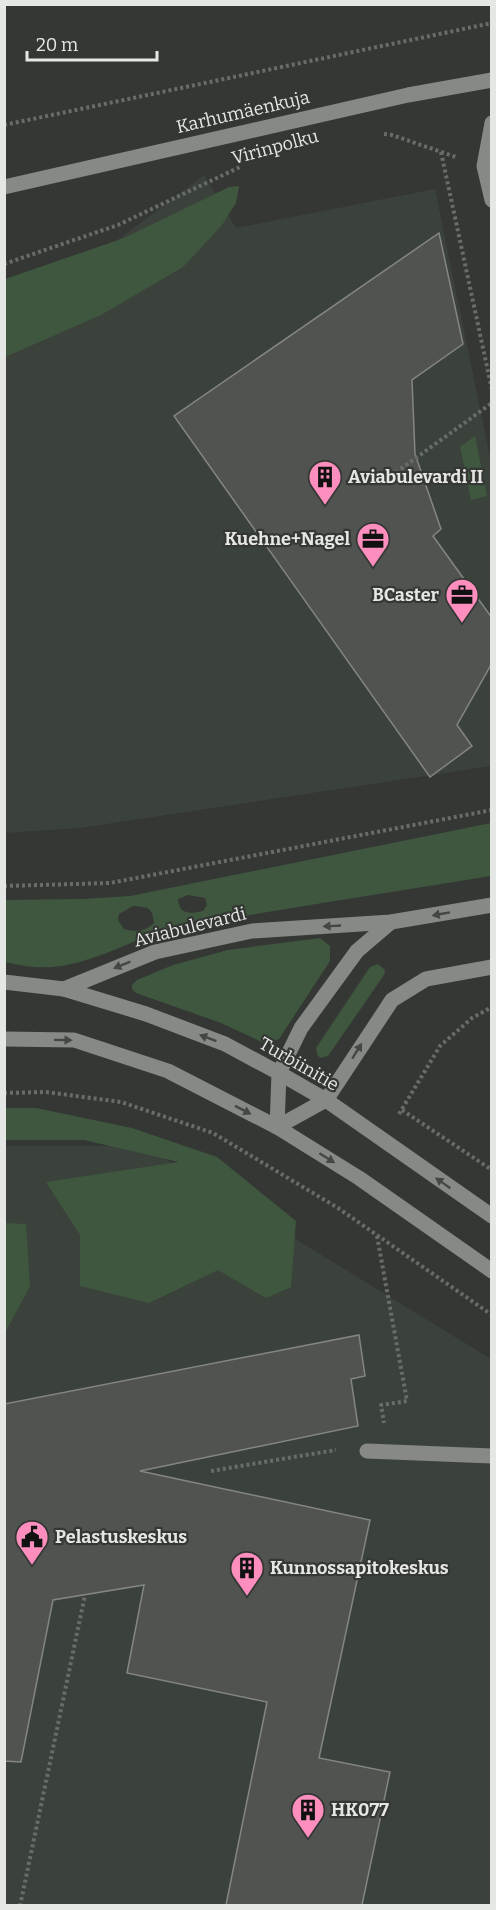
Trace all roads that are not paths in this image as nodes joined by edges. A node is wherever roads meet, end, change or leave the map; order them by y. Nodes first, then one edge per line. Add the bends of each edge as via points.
1 (492, 80) edge
2 (492, 123) edge
3 (4, 188) edge
4 (492, 200) edge
5 (492, 905) edge
6 (391, 922) junction
7 (492, 967) edge
8 (4, 982) edge
9 (64, 989) junction
10 (4, 1039) edge
11 (279, 1073) junction
12 (326, 1100) junction
13 (277, 1127) junction
14 (492, 1216) edge
15 (492, 1271) edge
16 (367, 1451) road end
17 (492, 1456) edge

1 - 3 street, Karhumäenkuja via 408,94
2 - 4 street via 484,166
5 -> 6 street, Aviabulevardi
6 -> 9 street, Aviabulevardi via 252,931 155,952
6 - 11 street via 357,951 301,1028
12 -> 7 street via 392,1000 426,979
8 - 9 street, Aviabulevardi
11 -> 9 street, Turbiinitie via 225,1044
10 -> 13 street via 74,1040 168,1071
11 - 12 street, Turbiinitie
11 - 13 street
12 - 13 street
14 -> 12 street, Turbiinitie
13 -> 15 street
16 - 17 street

